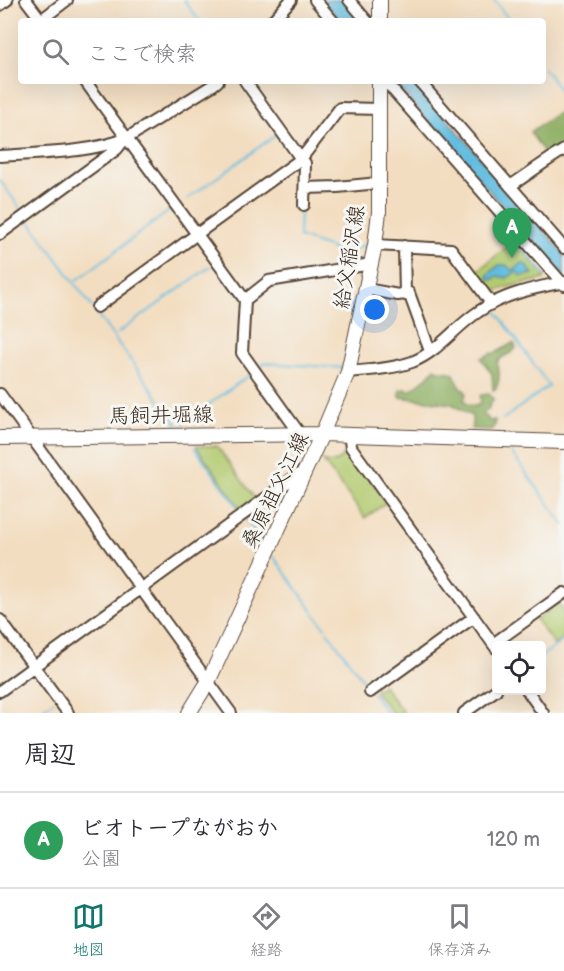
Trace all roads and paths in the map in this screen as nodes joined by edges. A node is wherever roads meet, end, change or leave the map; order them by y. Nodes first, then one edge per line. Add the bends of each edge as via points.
1 (7, 0) edge
2 (26, 0) edge
3 (68, 0) edge
4 (291, 0) edge
5 (315, 0) edge
6 (349, 0) edge
7 (380, 0) edge
8 (0, 5) edge
9 (40, 18) edge
10 (44, 18) edge
11 (275, 18) edge
12 (330, 18) edge
13 (364, 18) edge
14 (380, 18) edge
15 (87, 84) edge
16 (214, 84) edge
17 (247, 84) edge
18 (379, 84) edge
19 (388, 84) edge
20 (422, 84) edge
21 (379, 110) junction
22 (127, 138) junction
23 (564, 150) edge
24 (0, 156) edge
25 (301, 159) junction
26 (379, 183) junction
27 (510, 186) junction
28 (304, 188) junction
29 (304, 205) dead end
30 (0, 234) edge
31 (197, 234) junction
32 (375, 244) junction
33 (404, 246) junction
34 (564, 248) edge
35 (371, 264) junction
36 (563, 283) edge
37 (366, 289) junction
38 (405, 295) junction
39 (244, 300) junction
40 (491, 303) junction
41 (97, 307) dead end
42 (430, 351) junction
43 (348, 372) junction
44 (0, 394) edge
45 (300, 434) junction
46 (322, 434) junction
47 (349, 435) junction
48 (0, 438) edge
49 (32, 438) junction
50 (564, 442) edge
51 (306, 469) junction
52 (141, 589) junction
53 (564, 593) edge
54 (474, 617) junction
55 (0, 620) edge
56 (502, 641) edge
57 (492, 642) edge
58 (33, 667) junction
59 (208, 682) junction
60 (0, 691) edge
61 (370, 692) dead end
62 (492, 693) edge
63 (530, 695) edge
64 (68, 713) edge
65 (189, 713) edge
66 (231, 713) edge
67 (464, 713) edge
68 (543, 713) edge

1 - 8 street
2 - 9 street
3 - 10 street
4 - 11 street
5 - 12 street
6 - 13 street
7 - 14 main road
15 - 22 street
16 - 22 street
17 - 25 street
18 - 21 main road, 給父稲沢線
19 - 36 street
20 - 27 street
21 - 25 street via 340,108
21 - 26 main road, 給父稲沢線
22 - 24 street via 74,150
22 - 30 street
22 - 31 street
23 - 27 street
25 - 28 street via 305,163
25 - 31 street
26 - 28 street
26 - 32 main road, 給父稲沢線
27 - 34 street
28 - 29 street
31 - 39 street
31 - 41 street
32 - 33 street
32 - 35 main road, 給父稲沢線
33 - 38 street
33 - 40 street via 451,249
35 - 37 main road, 給父稲沢線
35 - 39 street via 269,281
36 - 40 street
37 - 38 street
37 - 43 main road, 給父稲沢線
38 - 42 street via 409,293
39 - 45 street via 242,353
40 - 42 street
42 - 43 street via 397,366
43 - 46 main road, 給父稲沢線
44 - 49 street
45 - 46 main road, 馬飼井堀線
45 - 49 main road, 馬飼井堀線
46 - 47 main road, 桑原祖父江線
46 - 51 main road, 桑原祖父江線
47 - 50 main road, 桑原祖父江線
47 - 54 street via 351,447
48 - 49 main road, 馬飼井堀線
49 - 52 street
51 - 52 street
51 - 59 main road, 桑原祖父江線
52 - 58 street
52 - 59 street
53 - 56 street
54 - 57 street
54 - 61 street
55 - 58 street
58 - 60 street
58 - 64 street
59 - 65 main road, 桑原祖父江線
59 - 66 street
62 - 67 street
63 - 68 street

